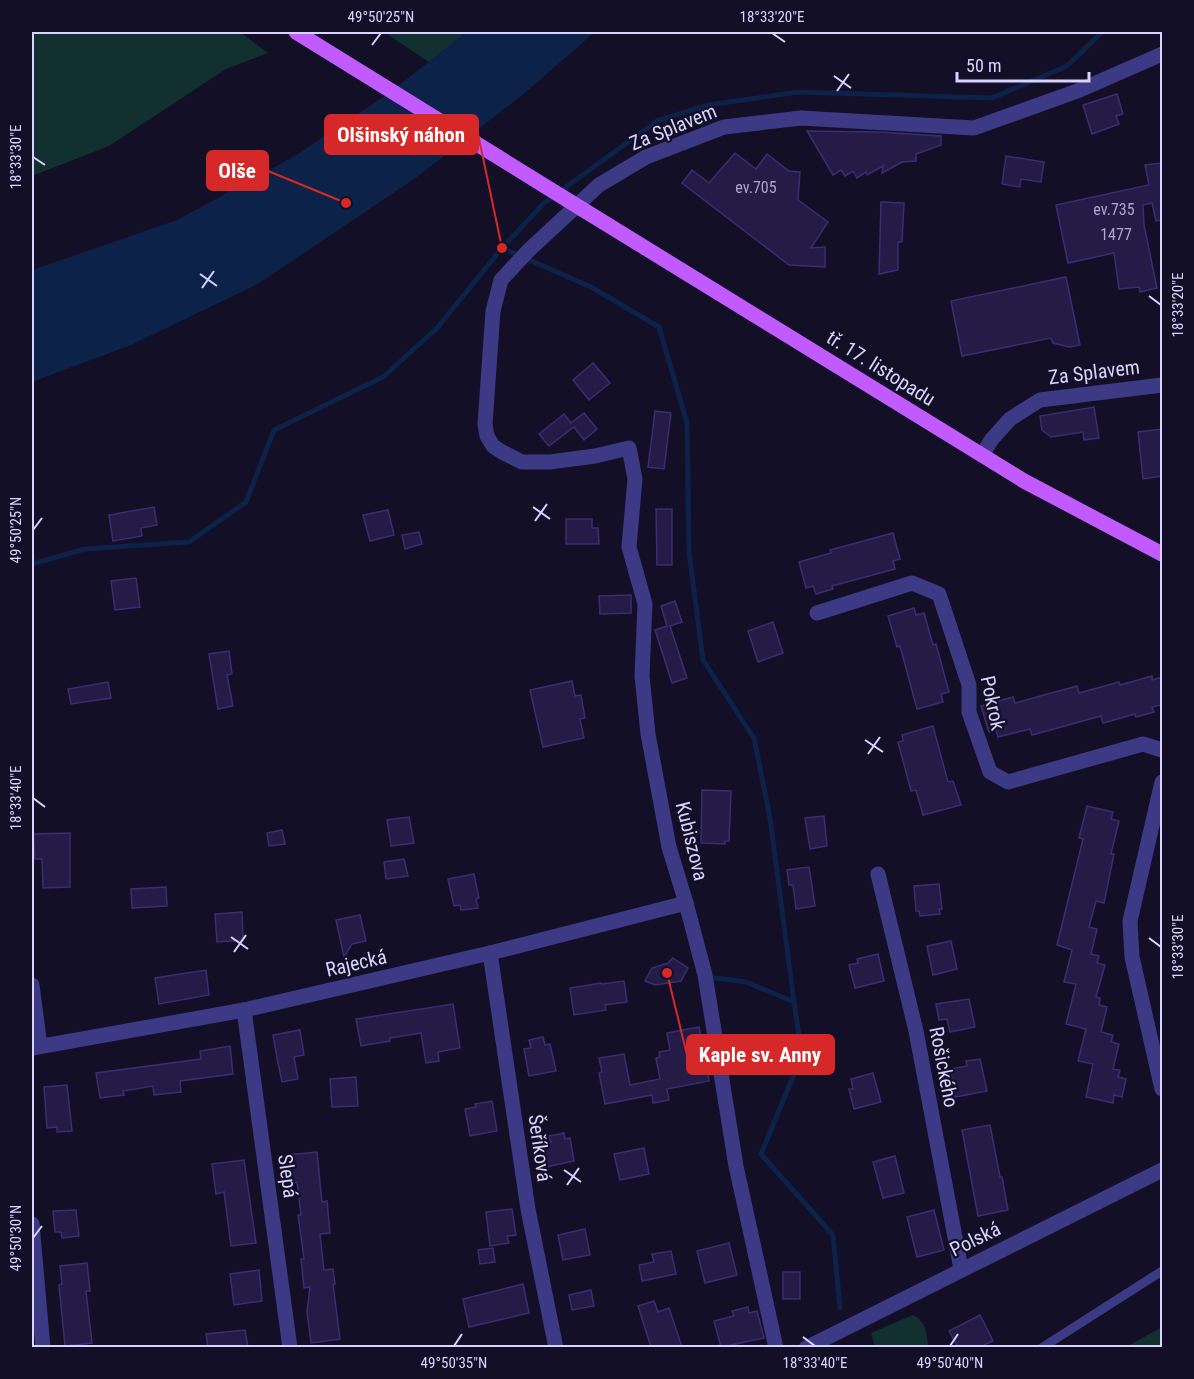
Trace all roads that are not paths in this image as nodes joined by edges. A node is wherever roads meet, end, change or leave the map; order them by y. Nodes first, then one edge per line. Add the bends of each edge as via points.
1 (296, 32) edge
2 (1162, 54) edge
3 (1162, 385) edge
4 (982, 455) junction
5 (522, 462) joint
6 (1162, 554) edge
7 (817, 614) dead end
8 (1162, 750) edge
9 (1162, 782) edge
10 (878, 874) dead end
11 (686, 903) junction
12 (490, 953) junction
13 (32, 985) edge
14 (244, 1010) junction
15 (35, 1047) edge
16 (1162, 1089) edge
17 (1162, 1170) edge
18 (32, 1224) edge
19 (961, 1269) junction
20 (1162, 1271) edge
21 (43, 1347) edge
22 (290, 1347) edge
23 (556, 1347) edge
24 (776, 1347) edge
25 (806, 1347) edge
26 (1043, 1347) edge

1 - 4 main road, tř. 17. listopadu, bridge
2 - 5 street, Za Splavem via 1080,90 974,128 801,118 724,127 646,157 599,185 501,280 494,311 485,424 493,446
3 - 4 street, Za Splavem via 1040,400 1010,419
4 - 6 main road, tř. 17. listopadu
5 - 11 street, Kubiszova via 550,462 629,448 635,479 629,547 645,604 642,676 648,734 669,847
7 - 8 street, Pokrok via 912,583 939,594 969,685 969,712 990,772 1008,782 1143,744
9 - 16 street via 1130,921 1132,957
10 - 19 street, Rošického via 916,1031
11 - 12 street, Rajecká
11 - 24 street, Kubiszova via 705,975 736,1166
12 - 14 street, Rajecká
12 - 23 street, Šeříková via 528,1209
13 - 15 street
14 - 15 street, Rajecká
14 - 22 street, Slepá
17 - 19 street, Polská
18 - 21 street
19 - 25 street, Polská
20 - 26 lane

